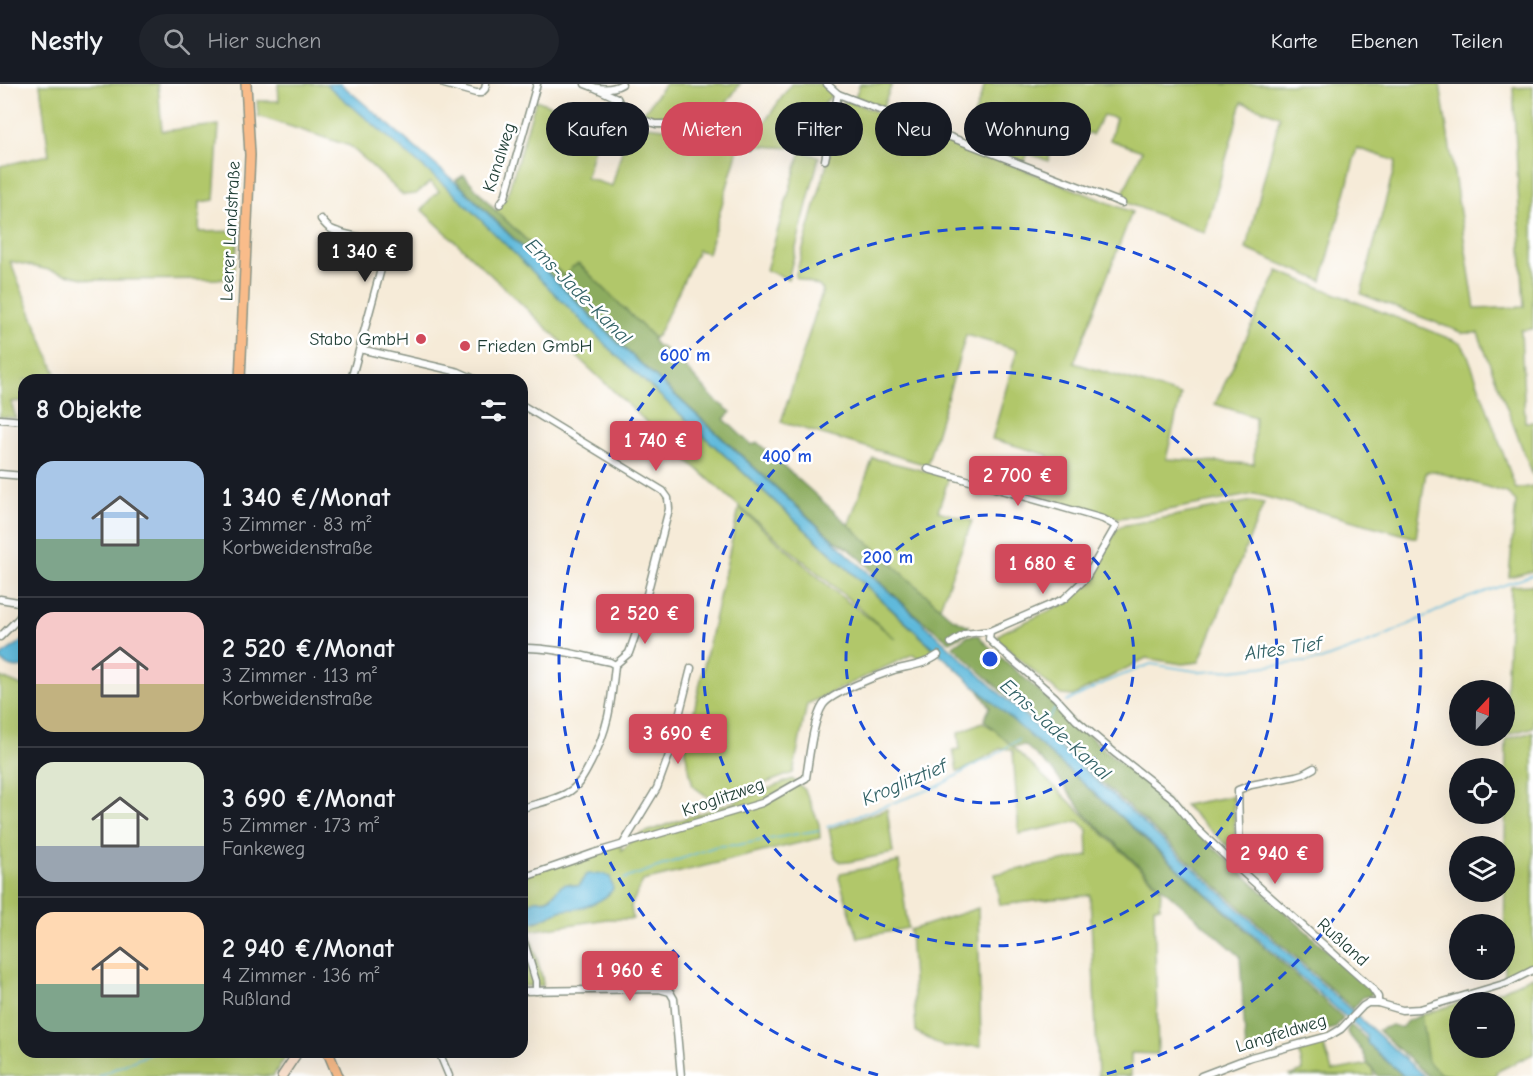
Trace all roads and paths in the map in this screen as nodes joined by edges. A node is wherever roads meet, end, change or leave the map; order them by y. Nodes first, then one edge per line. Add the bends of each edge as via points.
1 (246, 84) edge
2 (444, 84) edge
3 (486, 84) edge
4 (537, 84) edge
5 (622, 84) edge
6 (827, 84) edge
7 (588, 85) edge
8 (838, 94) junction
9 (617, 98) junction
10 (661, 124) edge
11 (825, 160) dead end
12 (1122, 203) dead end
13 (500, 204) dead end
14 (321, 219) dead end
15 (360, 349) junction
16 (240, 374) edge
17 (353, 374) edge
18 (464, 374) edge
19 (528, 409) edge
20 (0, 419) edge
21 (18, 420) edge
22 (928, 469) dead end
23 (0, 474) edge
24 (18, 476) edge
25 (0, 599) edge
26 (18, 602) edge
27 (18, 619) edge
28 (990, 632) junction
29 (0, 637) edge
30 (951, 644) dead end
31 (528, 648) edge
32 (938, 655) dead end
33 (615, 665) junction
34 (691, 668) dead end
35 (1314, 768) dead end
36 (528, 806) edge
37 (623, 844) junction
38 (1238, 868) junction
39 (528, 876) edge
40 (528, 955) edge
41 (1533, 970) edge
42 (528, 991) edge
43 (537, 991) junction
44 (1378, 1003) junction
45 (294, 1058) edge
46 (330, 1058) edge
47 (442, 1058) edge
48 (282, 1076) edge
49 (338, 1076) edge
50 (449, 1076) edge
51 (681, 1076) edge
52 (1201, 1076) edge

1 - 16 main road, Leerer Landstraße via 250,155
2 - 3 street via 476,93 481,93
4 - 13 street, Kanalweg
5 - 7 street via 605,89
5 - 9 street
6 - 8 street
7 - 9 street
8 - 11 street
8 - 12 street
9 - 10 street via 634,117
14 - 15 street via 329,229 371,242 383,251
15 - 17 street
15 - 18 street
19 - 33 street via 663,491 668,498 669,509 639,625 629,653
20 - 21 street
22 - 28 street via 1116,526 1086,578 1064,599
23 - 24 street
25 - 26 street
27 - 29 street
28 - 30 street via 965,634
28 - 38 street, Rußland via 994,644 1076,720 1171,797 1196,828
31 - 33 street
32 - 37 street, Kroglitzweg via 859,684 826,701 815,729 806,778 762,803
33 - 36 street via 606,730 579,784 565,795
34 - 37 street via 657,788
35 - 38 street via 1238,790
37 - 39 street, Kroglitzweg
38 - 44 street, Rußland via 1372,988
40 - 43 street
41 - 44 street, Langfeldweg via 1507,983 1420,1009 1402,1010
42 - 43 street
43 - 51 street via 670,992 674,999
44 - 52 street, Langfeldweg via 1363,1006 1329,1036 1251,1056
45 - 48 main road
46 - 49 main road
47 - 50 street

